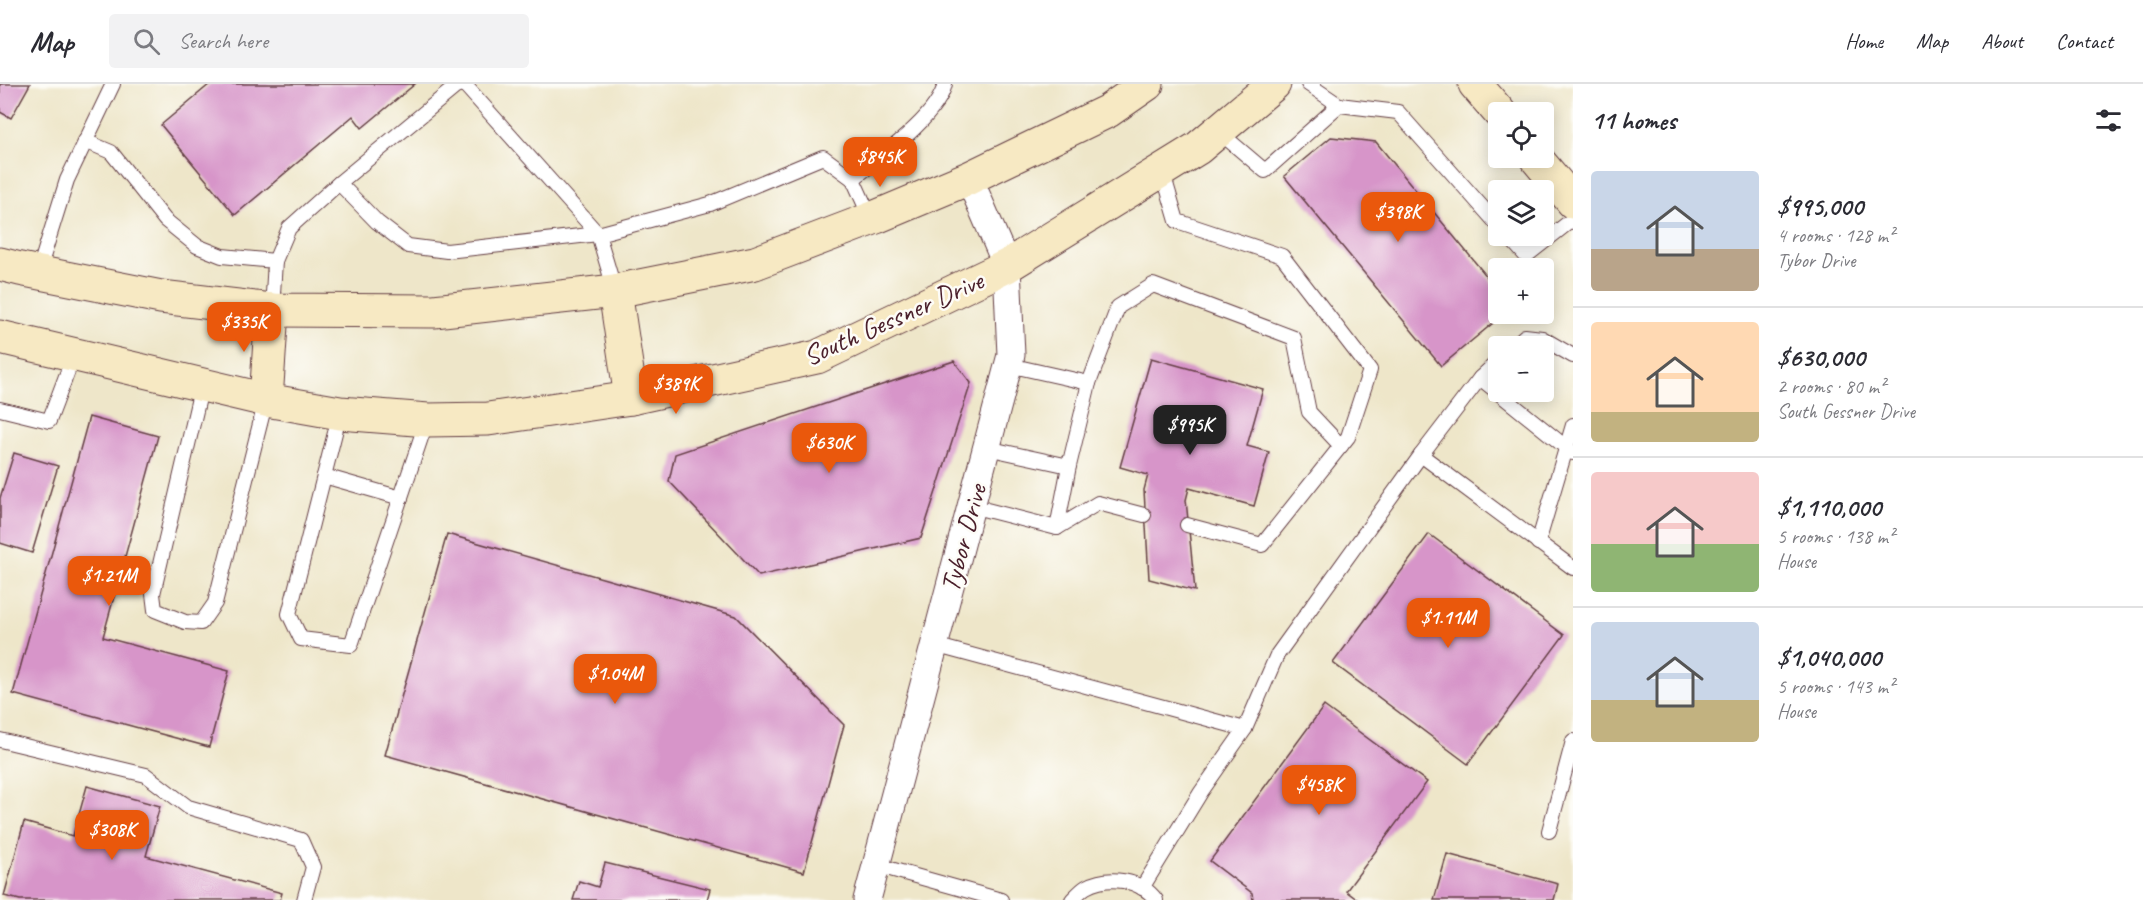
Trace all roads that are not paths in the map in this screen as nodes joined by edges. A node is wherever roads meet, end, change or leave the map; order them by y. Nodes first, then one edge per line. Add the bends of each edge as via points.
1 (113, 84) edge
2 (459, 84) edge
3 (464, 84) edge
4 (945, 84) edge
5 (1147, 84) edge
6 (1274, 84) edge
7 (1308, 84) edge
8 (1476, 84) edge
9 (1491, 102) edge
10 (1339, 105) junction
11 (1218, 131) junction
12 (85, 141) junction
13 (1544, 168) edge
14 (1162, 170) junction
15 (969, 178) junction
16 (853, 179) junction
17 (339, 183) junction
18 (1573, 202) edge
19 (1488, 214) edge
20 (871, 219) junction
21 (1573, 219) edge
22 (598, 234) junction
23 (1554, 234) edge
24 (1517, 246) edge
25 (1539, 246) edge
26 (275, 261) junction
27 (0, 264) edge
28 (1006, 266) junction
29 (38, 273) junction
30 (615, 291) junction
31 (272, 310) junction
32 (0, 337) edge
33 (1554, 345) edge
34 (74, 355) junction
35 (1573, 356) edge
36 (1009, 364) junction
37 (1488, 370) edge
38 (1480, 378) junction
39 (1089, 384) junction
40 (202, 385) junction
41 (631, 398) junction
42 (266, 400) junction
43 (0, 409) edge
44 (340, 413) junction
45 (428, 420) junction
46 (1573, 424) edge
47 (1341, 446) junction
48 (987, 448) junction
49 (1569, 450) edge
50 (1420, 455) junction
51 (1069, 466) junction
52 (324, 476) junction
53 (401, 498) junction
54 (971, 506) junction
55 (1144, 515) dead end
56 (1187, 525) dead end
57 (1058, 528) junction
58 (1538, 543) junction
59 (1573, 568) edge
60 (934, 645) junction
61 (1245, 729) junction
62 (0, 740) edge
63 (1573, 741) edge
64 (1549, 831) dead end
65 (876, 865) junction
66 (1142, 888) junction
67 (304, 900) edge
68 (867, 900) edge
69 (1001, 900) edge
70 (1072, 900) edge
71 (1156, 900) edge

1 - 12 lane
2 - 17 lane
3 - 22 lane
4 - 16 lane via 943,93 918,125
5 - 15 main road via 1108,111
6 - 11 main road, South Gessner Drive
7 - 10 lane
8 - 9 main road
10 - 11 lane via 1265,171
10 - 19 lane via 1398,112
11 - 14 main road, South Gessner Drive
12 - 26 lane via 111,152 165,220 197,246 222,256
12 - 29 lane via 67,180
13 - 18 main road
14 - 28 main road, South Gessner Drive
14 - 47 lane via 1177,221 1282,256 1370,370 1348,437
15 - 20 main road
15 - 28 street, Tybor Drive
16 - 20 lane
16 - 22 lane via 823,157 710,204
17 - 22 lane via 376,222 408,246 447,251
17 - 26 lane via 289,228
20 - 30 main road via 755,263
21 - 23 lane
22 - 30 lane
24 - 25 lane via 1526,256
26 - 31 lane
27 - 29 main road
28 - 36 street, Tybor Drive
28 - 41 main road, South Gessner Drive via 817,357
29 - 31 main road via 161,297
30 - 31 main road via 434,310
30 - 41 main road
31 - 42 main road
32 - 34 main road, South Gessner Drive
33 - 35 lane
34 - 40 main road, South Gessner Drive
34 - 43 lane via 49,421
36 - 39 lane
36 - 48 street, Tybor Drive
37 - 38 lane
38 - 49 lane
38 - 50 lane
39 - 47 lane via 1118,307 1153,285 1294,338 1309,412
39 - 51 lane
40 - 42 main road, South Gessner Drive
40 - 42 lane via 153,594 155,610 185,622 201,623 216,603
41 - 45 main road, South Gessner Drive via 488,419
42 - 44 main road, South Gessner Drive
44 - 45 main road, South Gessner Drive
44 - 52 lane
45 - 53 lane
46 - 49 lane
47 - 56 lane via 1263,545
48 - 51 lane
48 - 54 street, Tybor Drive
49 - 58 lane
50 - 58 lane
50 - 61 lane via 1276,656
51 - 57 lane
52 - 53 lane
52 - 53 lane via 289,614 301,639 351,645
54 - 57 lane
54 - 60 street, Tybor Drive
55 - 57 lane via 1098,503
58 - 59 lane
60 - 61 lane
60 - 65 street, Tybor Drive
61 - 66 lane
62 - 67 lane via 146,775 188,807 301,840 313,867
63 - 64 lane
65 - 68 street, Tybor Drive
65 - 69 lane
66 - 70 lane via 1131,882 1108,880 1086,887
66 - 71 lane

